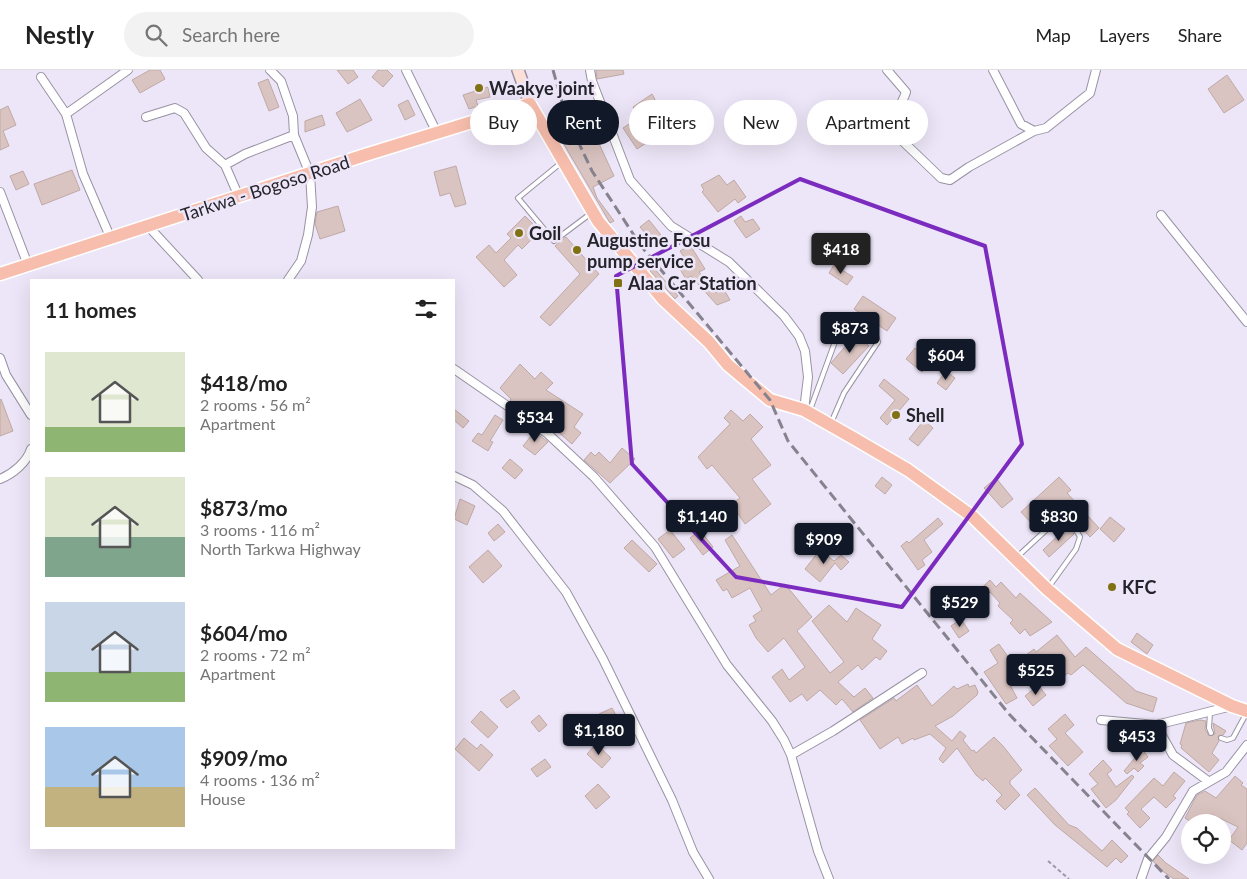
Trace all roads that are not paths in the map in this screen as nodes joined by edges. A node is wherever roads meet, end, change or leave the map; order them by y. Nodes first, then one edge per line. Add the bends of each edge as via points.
1 (128, 70) edge
2 (270, 70) edge
3 (406, 70) edge
4 (518, 70) edge
5 (590, 70) edge
6 (887, 70) edge
7 (993, 70) edge
8 (1096, 70) edge
9 (41, 77) dead end
10 (529, 100) edge
11 (66, 114) junction
12 (537, 116) edge
13 (146, 117) dead end
14 (470, 123) edge
15 (1034, 131) junction
16 (438, 133) junction
17 (294, 135) junction
18 (563, 160) junction
19 (225, 165) junction
20 (310, 174) junction
21 (0, 192) edge
22 (239, 197) junction
23 (592, 212) junction
24 (1162, 215) dead end
25 (148, 226) junction
26 (111, 239) junction
27 (28, 265) junction
28 (0, 274) edge
29 (197, 279) edge
30 (289, 279) edge
31 (1247, 322) edge
32 (0, 358) edge
33 (455, 370) edge
34 (806, 411) junction
35 (30, 413) edge
36 (830, 425) junction
37 (30, 452) edge
38 (455, 476) edge
39 (0, 479) edge
40 (1015, 558) junction
41 (1047, 589) junction
42 (922, 673) dead end
43 (1232, 706) junction
44 (1247, 711) edge
45 (1210, 713) junction
46 (1101, 720) dead end
47 (1156, 725) junction
48 (1211, 733) dead end
49 (1221, 738) dead end
50 (1247, 746) edge
51 (791, 755) junction
52 (1208, 781) junction
53 (709, 879) edge
54 (829, 879) edge
55 (1141, 879) edge

1 - 11 street
2 - 17 street via 281,81 293,116
3 - 16 street
4 - 10 main road
5 - 34 street via 630,180 671,226 729,262 784,316 799,336 805,351 808,376
6 - 15 street via 906,92 888,128 941,178 950,180
7 - 15 street via 1022,124
8 - 15 street via 1090,92 1046,128
9 - 11 street
11 - 26 street via 83,174
12 - 18 main road
13 - 19 street via 174,108 184,113 206,148
14 - 16 main road, Tarkwa - Bogoso Road
16 - 20 main road, Tarkwa - Bogoso Road
17 - 19 street
17 - 20 street
18 - 23 main road
18 - 23 lane via 518,198 554,241
19 - 22 street
20 - 22 main road, Tarkwa - Bogoso Road
20 - 30 street via 312,207 308,235 301,261
21 - 27 street
22 - 25 main road, Tarkwa - Bogoso Road
23 - 34 main road via 662,298 709,342 728,366 770,400
24 - 31 street
25 - 26 main road, Tarkwa - Bogoso Road
25 - 29 street
26 - 27 main road, Tarkwa - Bogoso Road
27 - 28 main road, Tarkwa - Bogoso Road
32 - 35 street via 6,375
33 - 51 street via 548,434 594,477 644,533 727,665 772,721
34 - 36 main road
34 - 36 lane via 840,332 854,323 865,324 877,336 878,342 844,393
36 - 40 main road via 908,470 973,517
37 - 39 street via 28,458
38 - 53 street via 473,485 503,511 566,592 607,668 672,800 693,852
40 - 41 main road
40 - 41 lane via 1058,519 1072,523 1080,537 1076,548
41 - 43 main road via 1117,649
42 - 51 street
43 - 44 main road
43 - 45 street
44 - 49 lane via 1233,738
45 - 47 street
45 - 48 lane
46 - 47 street
47 - 52 street via 1173,755
50 - 52 street via 1226,772
51 - 54 street
52 - 55 street via 1193,791 1166,837 1148,859

